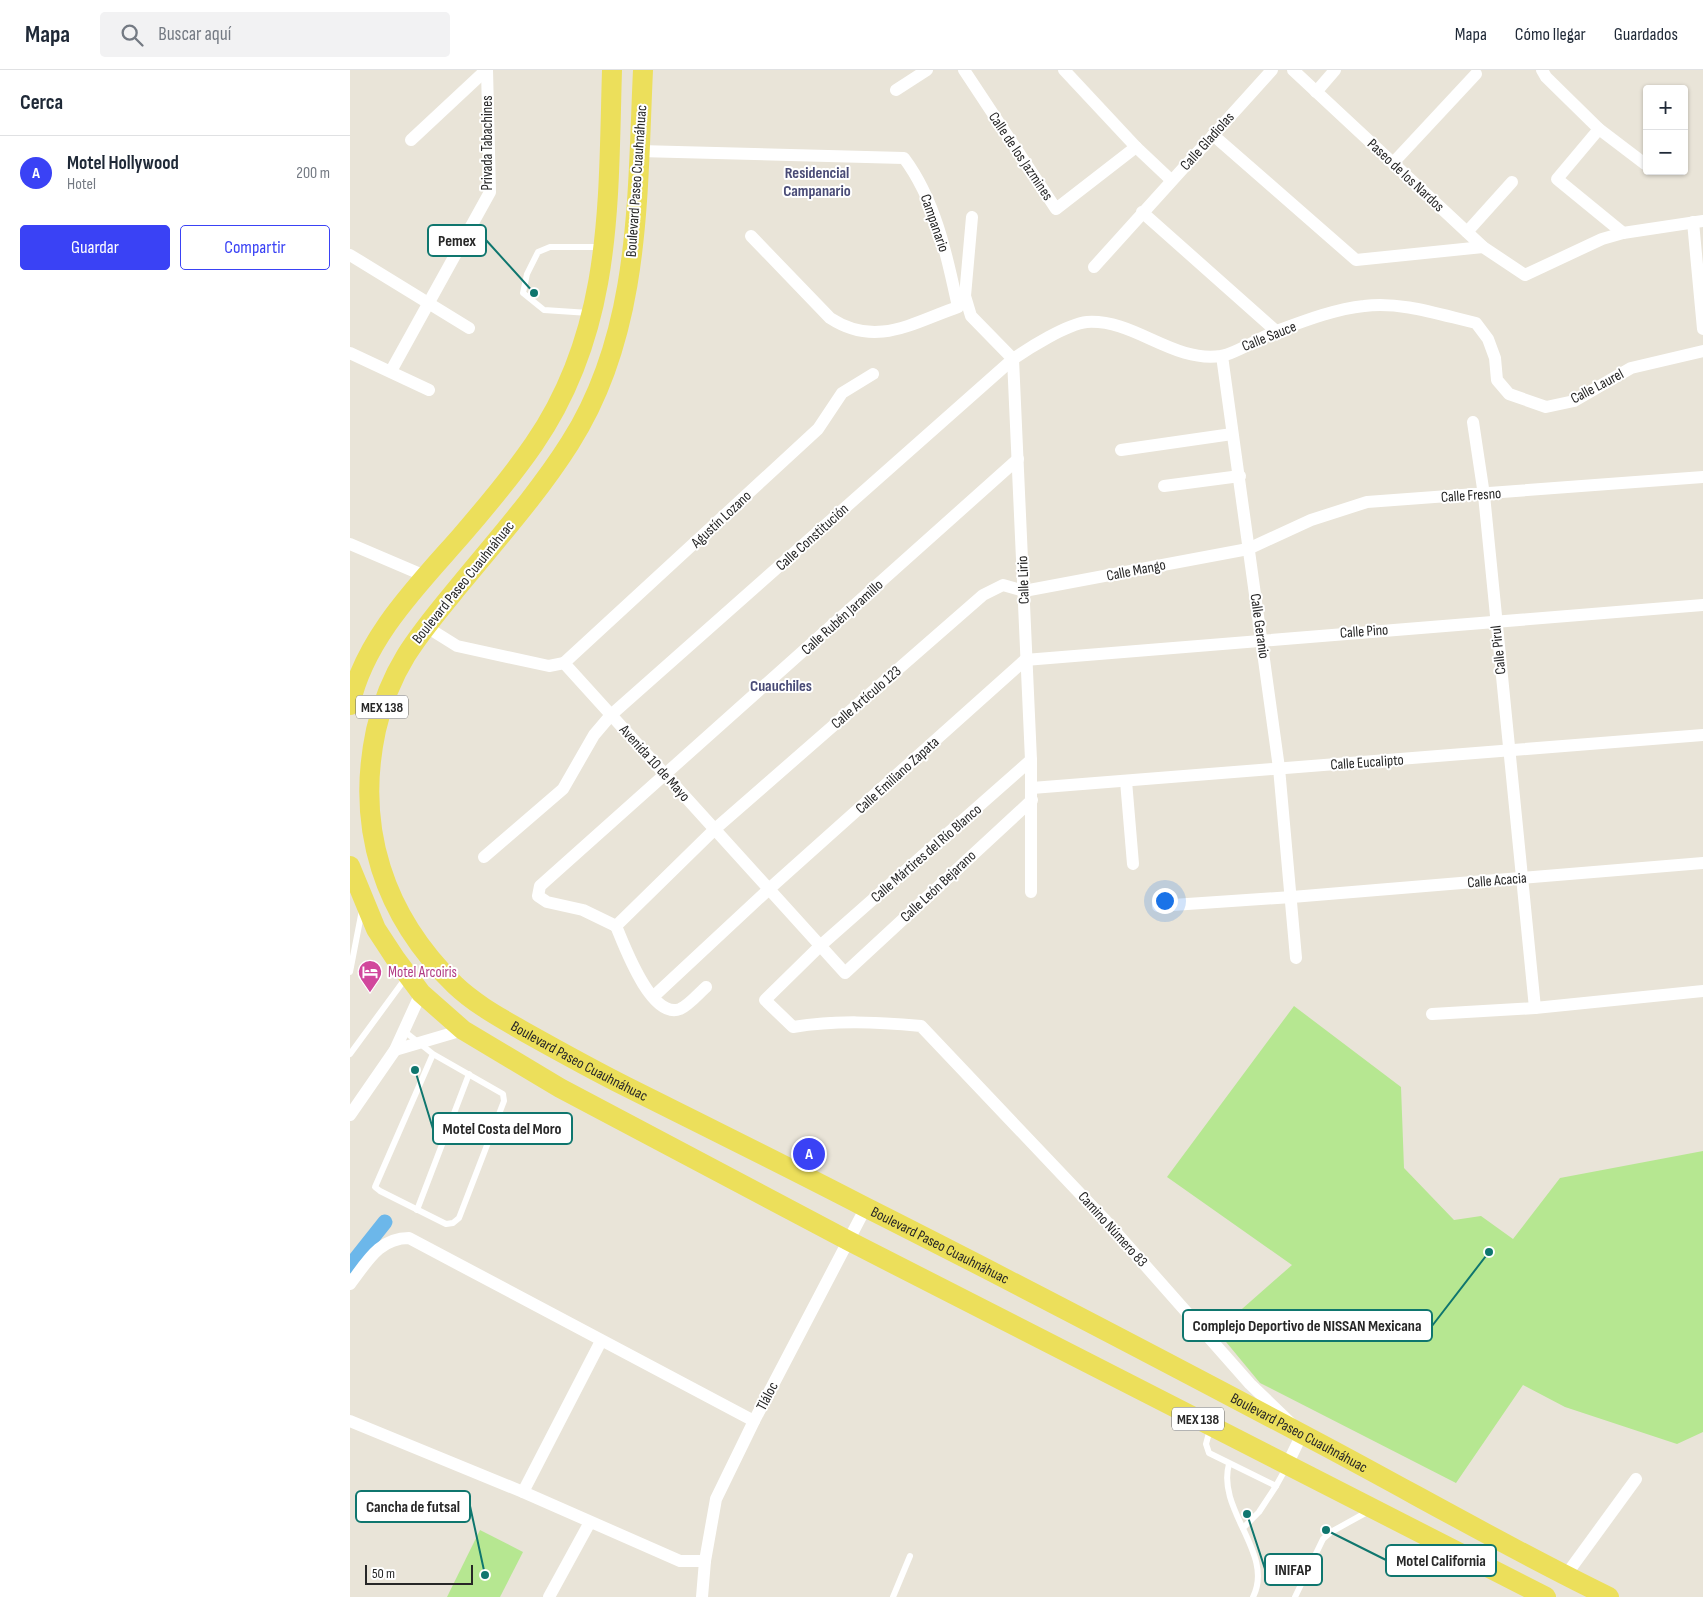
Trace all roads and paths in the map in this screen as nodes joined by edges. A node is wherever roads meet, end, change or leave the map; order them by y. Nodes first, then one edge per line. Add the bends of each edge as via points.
1 (486, 70) edge
2 (612, 70) edge
3 (643, 70) edge
4 (927, 70) edge
5 (964, 70) edge
6 (1064, 70) edge
7 (1272, 70) edge
8 (1293, 70) edge
9 (1335, 70) edge
10 (1542, 70) edge
11 (1476, 74) dead end
12 (896, 90) dead end
13 (1316, 92) junction
14 (1599, 129) junction
15 (1213, 135) junction
16 (411, 140) dead end
17 (1136, 147) junction
18 (639, 151) junction
19 (1643, 162) edge
20 (1393, 163) junction
21 (1171, 180) junction
22 (1512, 182) dead end
23 (1142, 212) junction
24 (972, 217) dead end
25 (1698, 221) edge
26 (1467, 232) junction
27 (1623, 233) junction
28 (751, 236) dead end
29 (605, 246) junction
30 (1483, 247) junction
31 (350, 255) edge
32 (1094, 267) dead end
33 (427, 302) junction
34 (593, 313) junction
35 (469, 328) dead end
36 (1703, 329) edge
37 (1276, 331) junction
38 (1703, 351) edge
39 (350, 353) edge
40 (1222, 356) junction
41 (1012, 359) junction
42 (391, 371) junction
43 (873, 374) dead end
44 (1497, 380) joint
45 (429, 390) dead end
46 (1474, 422) dead end
47 (1232, 434) junction
48 (1121, 450) dead end
49 (1018, 460) junction
50 (1240, 476) junction
51 (1703, 477) edge
52 (1164, 486) dead end
53 (1484, 495) junction
54 (350, 544) edge
55 (1248, 549) junction
56 (425, 576) junction
57 (1024, 591) junction
58 (1703, 605) edge
59 (1495, 621) junction
60 (425, 626) junction
61 (1263, 639) junction
62 (1026, 660) junction
63 (564, 663) junction
64 (350, 705) edge
65 (611, 716) junction
66 (1703, 735) edge
67 (1509, 752) junction
68 (1031, 760) junction
69 (1279, 768) junction
70 (665, 775) junction
71 (1126, 781) junction
72 (1032, 794) junction
73 (715, 829) junction
74 (484, 857) dead end
75 (1703, 863) edge
76 (1133, 864) dead end
77 (350, 866) edge
78 (1522, 878) junction
79 (769, 889) junction
80 (1031, 892) dead end
81 (1292, 897) junction
82 (363, 902) junction
83 (1158, 906) dead end
84 (616, 926) junction
85 (820, 946) junction
86 (1296, 958) dead end
87 (350, 972) edge
88 (845, 973) joint
89 (408, 975) junction
90 (706, 987) dead end
91 (1703, 991) edge
92 (421, 993) junction
93 (653, 997) junction
94 (1535, 1008) junction
95 (1432, 1014) dead end
96 (921, 1026) joint
97 (463, 1030) junction
98 (404, 1031) junction
99 (419, 1043) junction
100 (396, 1050) junction
101 (350, 1054) edge
102 (433, 1054) junction
103 (469, 1074) junction
104 (350, 1115) edge
105 (866, 1207) junction
106 (418, 1210) junction
107 (849, 1241) junction
108 (350, 1284) edge
109 (601, 1341) junction
110 (350, 1421) edge
111 (754, 1421) junction
112 (1211, 1426) junction
113 (1302, 1434) junction
114 (1229, 1464) junction
115 (1288, 1465) junction
116 (1636, 1478) dead end
117 (1276, 1486) junction
118 (523, 1492) junction
119 (1373, 1509) junction
120 (590, 1522) junction
121 (1243, 1528) junction
122 (910, 1556) dead end
123 (705, 1561) junction
124 (1566, 1575) junction
125 (701, 1596) edge
126 (549, 1597) edge
127 (893, 1597) edge
128 (1254, 1597) edge
129 (1294, 1597) edge
130 (1546, 1597) edge
131 (1610, 1597) edge

1 - 16 street, Privada Tabachines
1 - 33 street, Privada Tabachines via 490,192
2 - 29 main road, Boulevard Paseo Cuauhnáhuac / MEX 138
3 - 18 main road, Boulevard Paseo Cuauhnáhuac / MEX 138
4 - 12 street
5 - 17 street, Calle de los Jazmines via 1056,209
6 - 17 street
7 - 15 street, Calle Gladiolas
8 - 13 street, Paseo de los Nardos
9 - 13 street
10 - 14 street
11 - 20 street
13 - 20 street, Paseo de los Nardos
14 - 19 street
14 - 27 street via 1557,179
15 - 21 street, Calle Gladiolas
15 - 30 street via 1356,260
17 - 21 street
18 - 28 street, Campanario via 904,158 919,179 927,198 947,256 958,307 894,332 868,333 842,326 830,318
18 - 60 main road, Boulevard Paseo Cuauhnáhuac / MEX 138 via 635,240 622,316 604,380 572,440 545,479
20 - 26 street, Paseo de los Nardos
21 - 23 street, Calle Gladiolas
22 - 26 street
23 - 32 street, Calle Gladiolas
23 - 37 street
24 - 41 street via 965,296 971,316
25 - 27 street
25 - 36 street
26 - 30 street, Paseo de los Nardos
27 - 30 street, Paseo de los Nardos via 1602,239 1524,275
29 - 34 main road, Boulevard Paseo Cuauhnáhuac / MEX 138
29 - 34 lane via 550,247 538,252 527,274 523,293 544,310
31 - 33 street
33 - 35 street
33 - 42 street, Privada Tabachines
34 - 56 main road, Boulevard Paseo Cuauhnáhuac / MEX 138 via 575,369 550,420 504,484
37 - 40 street, Calle Sauce
37 - 44 street, Calle Sauce via 1364,306 1393,306 1476,323 1488,339 1495,358
38 - 44 street, Calle Laurel via 1631,368 1574,401 1546,408 1509,394
39 - 42 street
40 - 41 street, Calle Sauce via 1189,355 1118,326 1086,322 1042,340
40 - 47 street, Calle Geranio
41 - 49 street, Calle Lirio
41 - 65 street, Calle Constitución
42 - 45 street
43 - 63 street, Agustín Lozano via 842,393 818,429
46 - 53 street, Calle Pirul
47 - 48 street
47 - 50 street, Calle Geranio
49 - 57 street, Calle Lirio
49 - 70 street, Calle Rubén Jaramillo
50 - 52 street
50 - 55 street, Calle Geranio
51 - 53 street, Calle Fresno
53 - 55 street, Calle Fresno via 1367,502 1311,520
53 - 59 street, Calle Pirul
54 - 56 street
55 - 57 street, Calle Mango
55 - 61 street, Calle Geranio
56 - 64 main road, Boulevard Paseo Cuauhnáhuac / MEX 138 via 378,639 354,688
57 - 62 street, Calle Lirio
57 - 73 street, Calle Artículo 123 via 1003,585 983,595
58 - 59 street, Calle Pino
59 - 61 street, Calle Pino
59 - 67 street, Calle Pirul
60 - 63 street via 457,646 549,666
60 - 105 main road, Boulevard Paseo Cuauhnáhuac / MEX 138 via 407,652 386,695 375,734 369,805 379,867 405,923 422,948 459,989 490,1012 572,1060
61 - 62 street, Calle Pino
61 - 69 street, Calle Geranio
62 - 68 street, Calle Lirio
62 - 79 street, Calle Emiliano Zapata
63 - 65 street, Avenida 10 de Mayo
65 - 70 street, Avenida 10 de Mayo
65 - 74 street, Calle Constitución via 594,735 563,789
66 - 67 street, Calle Eucalipto
67 - 69 street, Calle Eucalipto
67 - 78 street, Calle Pirul
68 - 72 street, Calle Lirio
68 - 85 street, Calle Mártires del Río Blanco
69 - 71 street, Calle Eucalipto
69 - 81 street, Calle Geranio
70 - 73 street, Avenida 10 de Mayo
70 - 84 street, Calle Rubén Jaramillo via 540,886 538,896 546,902 583,910
71 - 72 street, Calle Eucalipto
71 - 76 street
72 - 80 street, Calle Lirio
72 - 88 street, Calle León Bejarano
73 - 79 street, Avenida 10 de Mayo
73 - 84 street, Calle Artículo 123
75 - 78 street, Calle Acacia
77 - 82 main road, Boulevard Paseo Cuauhnáhuac / MEX 138
78 - 81 street, Calle Acacia
78 - 94 street, Calle Pirul
79 - 85 street, Avenida 10 de Mayo
79 - 93 street, Calle Emiliano Zapata
81 - 83 street, Calle Acacia
81 - 86 street, Calle Geranio
82 - 87 lane
82 - 89 main road, Boulevard Paseo Cuauhnáhuac / MEX 138 via 376,929
84 - 93 street via 634,969
85 - 88 street, Avenida 10 de Mayo
85 - 96 street, Calle Mártires del Río Blanco via 765,1000 792,1027 827,1021
89 - 92 main road, Boulevard Paseo Cuauhnáhuac / MEX 138
89 - 101 lane
90 - 93 street via 680,1009 660,1005
91 - 94 street
92 - 97 main road, Boulevard Paseo Cuauhnáhuac / MEX 138
92 - 98 street
94 - 95 street
96 - 113 street, Camino Número 83 via 1106,1221 1250,1384
97 - 99 street
97 - 107 main road, Boulevard Paseo Cuauhnáhuac / MEX 138 via 560,1088
98 - 99 lane
98 - 100 street
99 - 100 street
99 - 102 lane
100 - 104 street
102 - 103 lane
102 - 106 lane via 375,1187
103 - 106 lane
103 - 106 lane via 503,1094 504,1101 459,1218 446,1224
105 - 107 street, Tláloc
105 - 113 main road, Boulevard Paseo Cuauhnáhuac / MEX 138
107 - 111 street, Tláloc
107 - 112 main road, Boulevard Paseo Cuauhnáhuac / MEX 138
108 - 109 street via 382,1244 396,1238 409,1238
109 - 111 street
109 - 118 street
110 - 118 street
111 - 123 street, Tláloc via 716,1499
112 - 114 lane via 1206,1444 1208,1453
112 - 115 main road, Boulevard Paseo Cuauhnáhuac / MEX 138
113 - 115 street
113 - 124 main road, Boulevard Paseo Cuauhnáhuac / MEX 138
114 - 117 lane
114 - 121 lane via 1225,1476 1227,1493
115 - 117 lane
115 - 119 main road, Boulevard Paseo Cuauhnáhuac / MEX 138
116 - 124 street
117 - 121 lane via 1259,1512
118 - 120 street
119 - 129 lane via 1323,1539
119 - 130 main road, Boulevard Paseo Cuauhnáhuac / MEX 138
120 - 123 street via 680,1561
120 - 126 street
121 - 128 lane via 1258,1570 1258,1589
122 - 127 lane
123 - 125 street, Tláloc
124 - 131 main road, Boulevard Paseo Cuauhnáhuac / MEX 138

